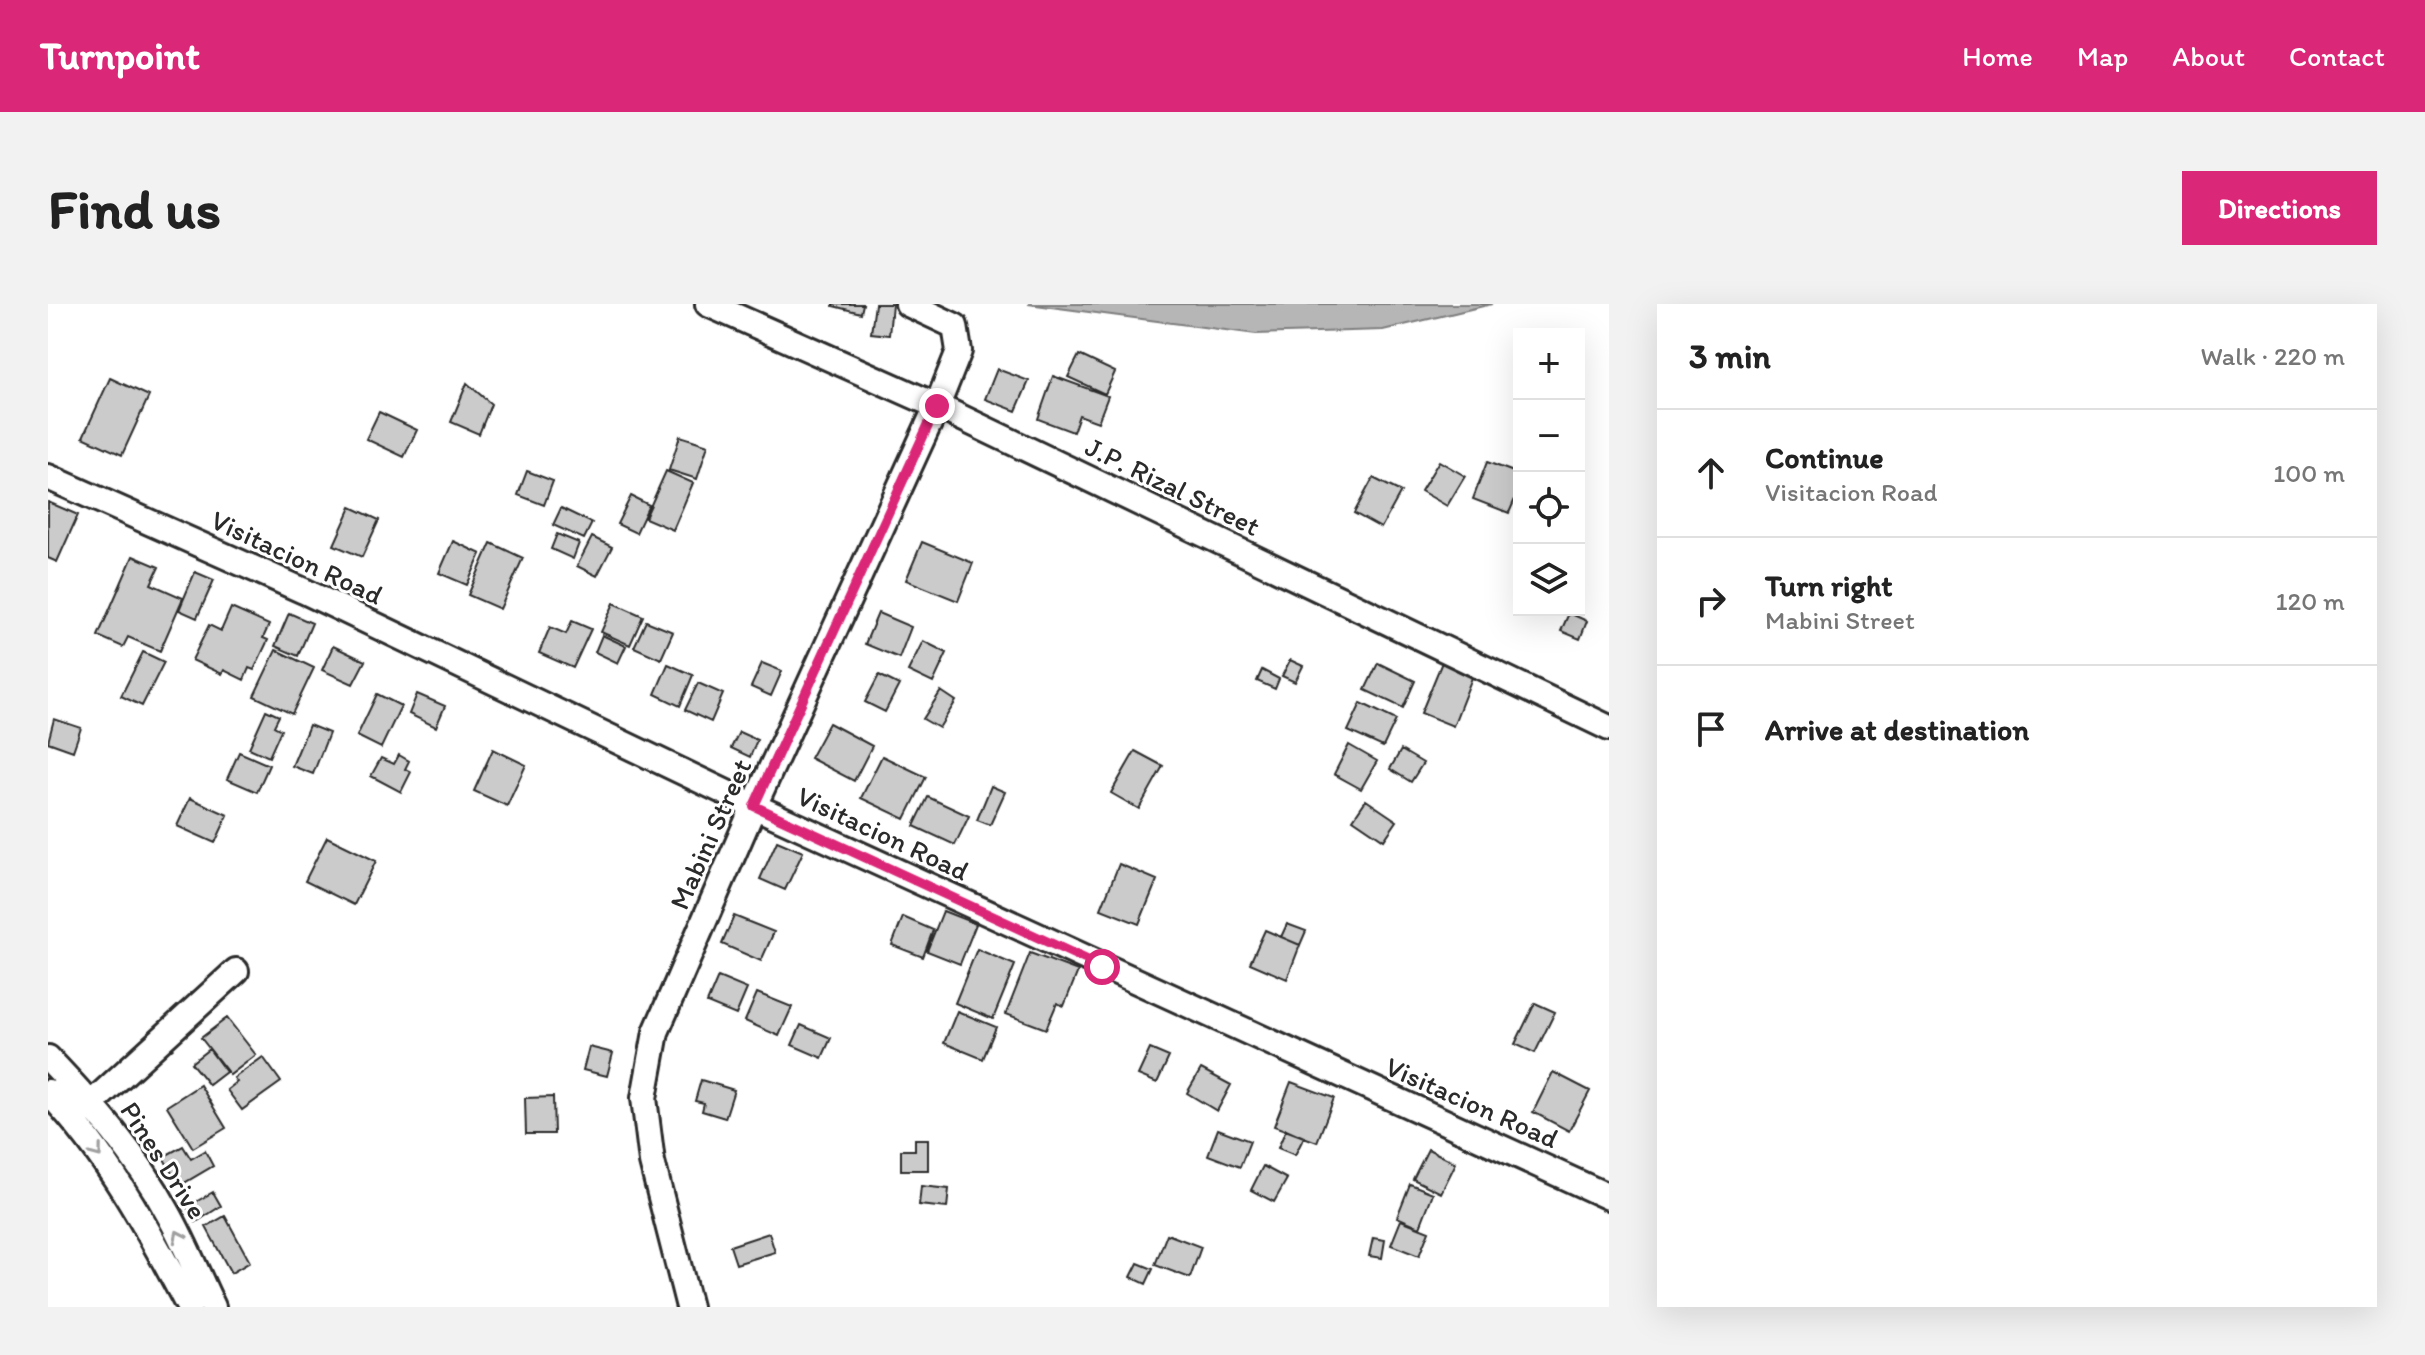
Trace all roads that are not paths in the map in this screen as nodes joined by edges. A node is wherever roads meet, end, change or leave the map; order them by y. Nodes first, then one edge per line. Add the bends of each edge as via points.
1 (708, 304) edge
2 (908, 304) edge
3 (937, 406) junction
4 (48, 477) edge
5 (1609, 728) edge
6 (754, 806) junction
7 (236, 971) dead end
8 (48, 1058) edge
9 (48, 1092) edge
10 (90, 1103) junction
11 (73, 1121) junction
12 (1609, 1197) edge
13 (189, 1307) edge
14 (213, 1307) edge
15 (689, 1307) edge

1 - 3 street, J.P. Rizal Street
2 - 3 street, Mabini Street via 955,326 959,351
3 - 5 street, J.P. Rizal Street
3 - 6 street, Mabini Street
4 - 6 street, Visitacion Road via 304,591
6 - 12 street, Visitacion Road
6 - 15 street, Mabini Street via 656,1032 644,1098 652,1162
7 - 10 street
8 - 10 street, Pines Drive
9 - 11 street, Pines Drive
10 - 11 street
14 -> 10 street, Pines Drive via 168,1212
11 -> 13 street, Pines Drive via 113,1172

